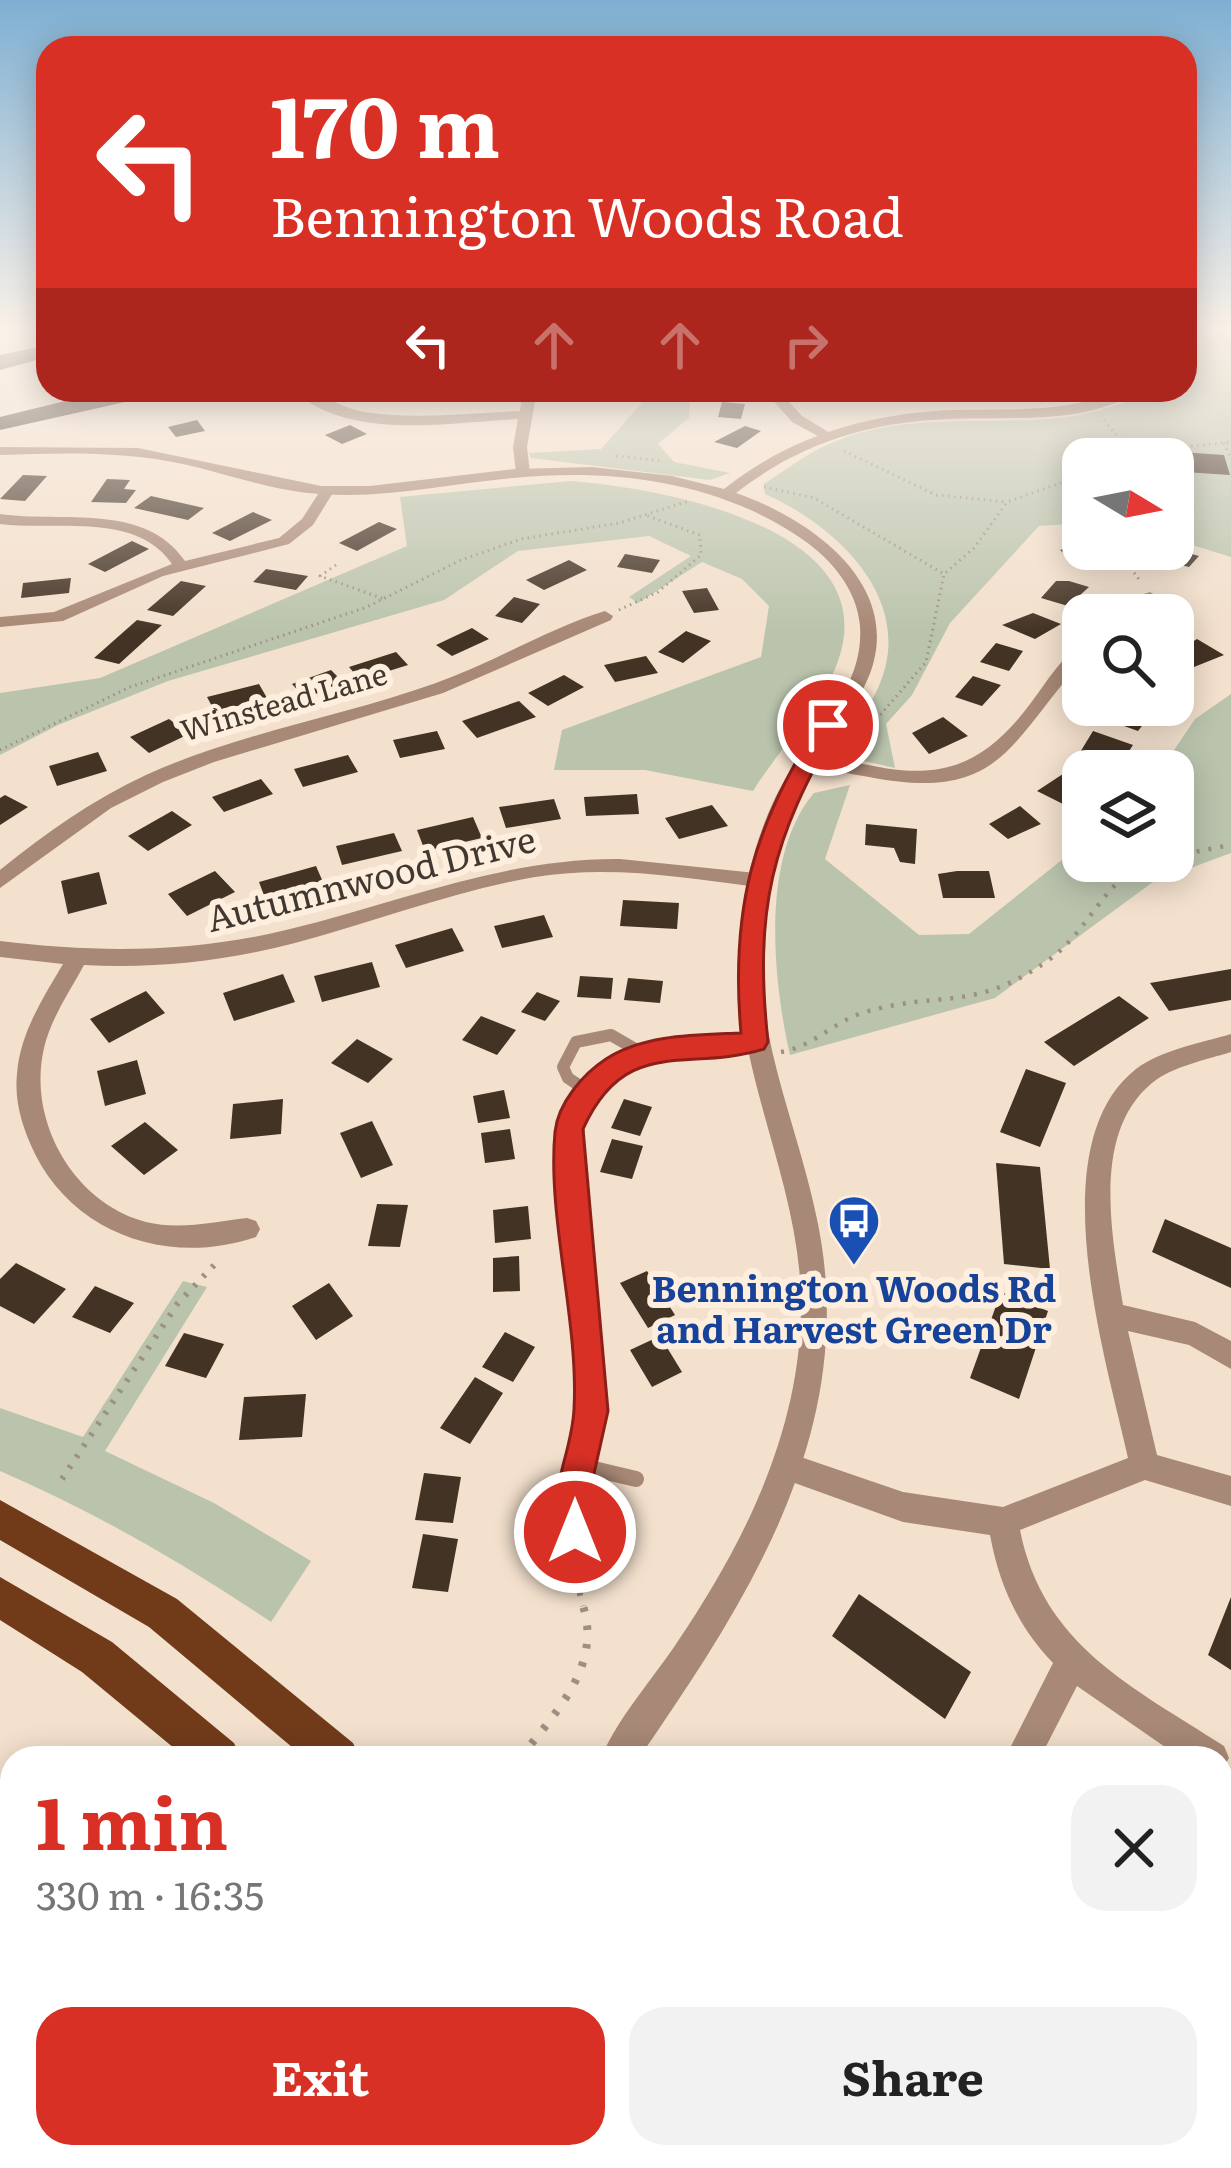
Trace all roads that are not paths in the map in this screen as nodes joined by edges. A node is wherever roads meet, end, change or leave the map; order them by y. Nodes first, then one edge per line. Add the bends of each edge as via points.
1 (523, 431) edge
2 (819, 431) edge
3 (831, 431) edge
4 (823, 433) junction
5 (0, 451) edge
6 (523, 472) junction
7 (327, 490) junction
8 (715, 492) junction
9 (0, 519) edge
10 (180, 565) junction
11 (605, 616) road end
12 (0, 622) edge
13 (1062, 676) edge
14 (808, 756) junction
15 (756, 880) junction
16 (0, 881) edge
17 (0, 949) edge
18 (77, 958) junction
19 (1231, 1043) edge
20 (756, 1047) junction
21 (642, 1054) junction
22 (586, 1090) junction
23 (248, 1229) road end
24 (1113, 1315) junction
25 (1231, 1357) edge
26 (577, 1465) junction
27 (1144, 1466) junction
28 (789, 1467) junction
29 (636, 1479) dead end
30 (1231, 1491) edge
31 (0, 1519) edge
32 (1003, 1522) junction
33 (575, 1532) road end
34 (0, 1598) edge
35 (1070, 1664) junction
36 (205, 1746) edge
37 (324, 1746) edge
38 (626, 1746) edge
39 (1028, 1746) edge
40 (1194, 1746) edge

1 - 6 street
2 - 4 street
3 - 4 street
4 - 8 street
5 - 7 street via 124,451
6 - 7 street
6 - 8 street via 629,475
7 - 10 street via 308,522 284,541
8 - 14 street via 806,534 842,566 862,599 867,656
9 - 10 street via 129,529 170,547
10 - 12 street via 57,617
11 - 16 street, Winstead Lane via 439,688 139,782 68,824
13 - 14 street via 1006,745 972,766 900,777
14 - 15 street
15 - 18 street, Autumnwood Drive via 627,865 541,869 258,945 158,959
15 - 20 street via 748,974
17 - 18 street, Autumnwood Drive
18 - 23 street via 31,1052 31,1113 46,1154 92,1205 133,1230
19 - 24 street via 1143,1076 1101,1143 1098,1214
20 - 21 street
20 - 28 street via 813,1282 814,1348
21 - 22 street
21 - 22 lane via 606,1033 576,1042 563,1067
22 - 26 street via 568,1141 591,1411
24 - 25 street via 1195,1334
24 - 27 street
26 - 29 lane
26 - 33 street
27 - 30 street
27 - 32 street
28 - 32 street via 903,1507
28 - 38 street via 724,1604
31 - 37 main road via 163,1612
32 - 35 street via 1006,1556 1025,1600
34 - 36 main road via 97,1657
35 - 39 street
35 - 40 street

